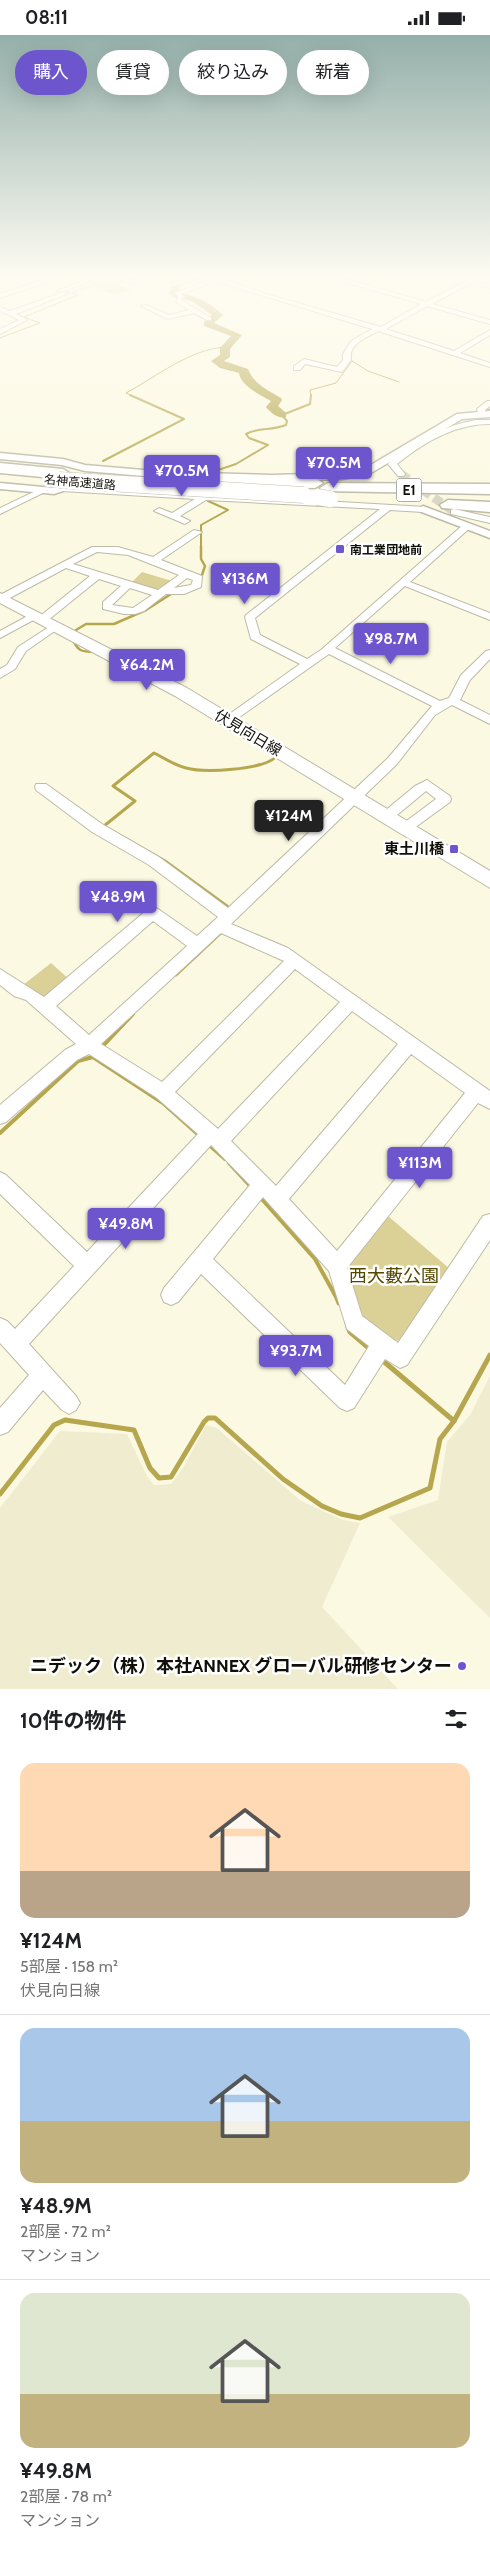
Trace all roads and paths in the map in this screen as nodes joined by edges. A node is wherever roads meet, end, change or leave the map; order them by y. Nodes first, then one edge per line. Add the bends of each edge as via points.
1 (346, 353) edge
2 (455, 353) edge
3 (490, 365) edge
4 (297, 368) dead end
5 (490, 403) edge
6 (486, 413) edge
7 (490, 422) edge
8 (0, 456) edge
9 (0, 468) edge
10 (85, 468) junction
11 (408, 474) joint
12 (0, 475) edge
13 (64, 483) junction
14 (0, 486) edge
15 (490, 489) edge
16 (45, 490) junction
17 (318, 491) junction
18 (203, 498) junction
19 (490, 498) edge
20 (388, 507) junction
21 (490, 507) edge
22 (424, 509) joint
23 (0, 511) edge
24 (159, 511) dead end
25 (454, 511) tunnel mouth
26 (174, 516) junction
27 (490, 520) edge
28 (185, 521) dead end
29 (467, 526) junction
30 (197, 532) dead end
31 (490, 535) edge
32 (153, 561) junction
33 (66, 565) junction
34 (186, 574) junction
35 (97, 575) junction
36 (404, 583) junction
37 (128, 585) junction
38 (162, 593) junction
39 (2, 599) edge
40 (490, 617) edge
41 (44, 620) junction
42 (0, 635) edge
43 (328, 649) junction
44 (490, 653) edge
45 (308, 664) junction
46 (0, 674) edge
47 (453, 701) junction
48 (441, 706) junction
49 (227, 720) junction
50 (490, 720) edge
51 (41, 787) dead end
52 (354, 797) junction
53 (386, 817) junction
54 (406, 829) junction
55 (490, 880) edge
56 (228, 925) junction
57 (198, 945) junction
58 (295, 960) junction
59 (0, 976) edge
60 (351, 1001) junction
61 (45, 1006) junction
62 (410, 1043) junction
63 (97, 1049) junction
64 (163, 1092) junction
65 (484, 1096) edge
66 (0, 1116) edge
67 (215, 1137) junction
68 (0, 1181) edge
69 (262, 1184) junction
70 (277, 1199) junction
71 (490, 1223) edge
72 (200, 1260) junction
73 (88, 1266) junction
74 (337, 1266) junction
75 (170, 1295) dead end
76 (0, 1328) edge
77 (16, 1343) junction
78 (382, 1344) junction
79 (43, 1374) junction
80 (69, 1403) dead end
81 (0, 1424) edge

1 - 4 street via 348,360 338,370 304,361
2 - 3 street
5 - 6 street via 481,409
6 - 17 street via 453,419 367,471 350,475
7 - 11 street via 469,421 453,425 392,464
8 - 10 street via 63,462
9 - 13 highway, 名神高速道路 / E1
10 - 13 street
10 - 17 street
11 - 17 highway via 391,481
12 - 13 highway, 名神高速道路 / E1
13 - 16 street
13 - 17 highway, 名神高速道路 / E1, bridge
13 - 17 highway, 名神高速道路 / E1 via 186,482
13 - 18 street
14 - 16 street
15 - 17 highway, 名神高速道路 / E1
16 - 23 street
17 - 18 street
17 - 19 highway, 名神高速道路 / E1
17 - 20 street
17 - 21 highway
18 - 26 street
20 - 22 street
20 - 45 street via 250,617 255,637
22 - 29 street
24 - 26 street
25 - 27 street
26 - 28 street
29 - 31 street
29 - 36 street
30 - 32 street
32 - 33 street via 106,548 95,549
32 - 34 street
33 - 35 street
33 - 39 street
34 - 38 street
34 - 38 street via 198,578 196,587
35 - 37 street
35 - 41 street
36 - 40 street
36 - 43 street
37 - 38 street
37 - 38 street via 106,607 130,613
39 - 41 main road, 伏見向日線
41 - 42 street
41 - 46 street via 11,667
41 - 49 main road, 伏見向日線 via 163,682
43 - 45 street
43 - 48 street
44 - 47 street via 465,679
45 - 49 street
47 - 48 street
47 - 50 street
48 - 52 street via 423,720 402,750
49 - 52 main road, 伏見向日線
51 - 56 street via 97,828 154,861
52 - 53 main road, 伏見向日線
52 - 56 street via 242,906
53 - 54 main road, 伏見向日線
53 - 54 street via 427,785 442,795 445,799
54 - 55 main road, 伏見向日線
56 - 57 street
56 - 58 street
57 - 61 street via 153,913
57 - 63 street
58 - 60 street
58 - 64 street
59 - 61 street
60 - 62 street
60 - 67 street
61 - 63 street
62 - 65 street
62 - 70 street
63 - 64 street
63 - 66 street via 71,1055
64 - 67 street
65 - 74 street
67 - 69 street
67 - 73 street
68 - 73 street
69 - 70 street
69 - 72 street
70 - 74 street
71 - 78 street via 400,1358
72 - 75 street
72 - 78 street via 347,1401
73 - 77 street
74 - 78 street via 354,1322
76 - 77 street
77 - 79 street
79 - 80 street
79 - 81 street

